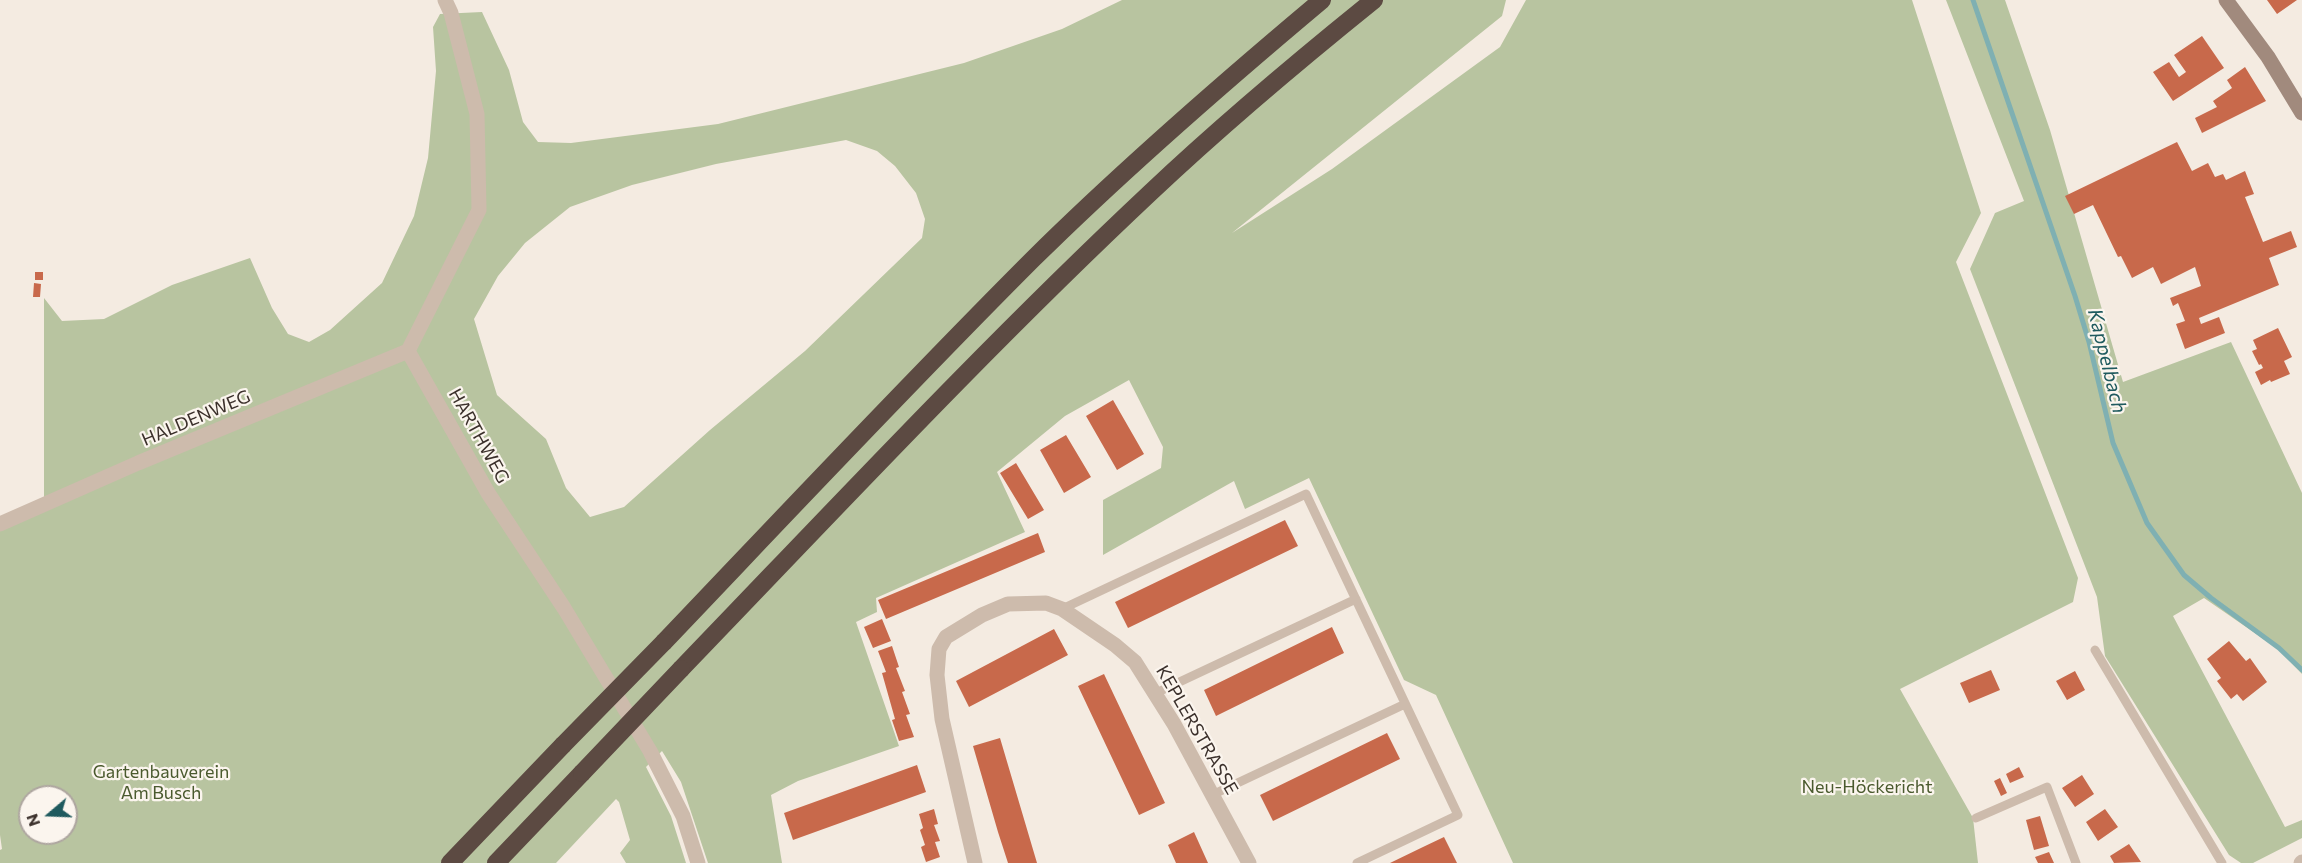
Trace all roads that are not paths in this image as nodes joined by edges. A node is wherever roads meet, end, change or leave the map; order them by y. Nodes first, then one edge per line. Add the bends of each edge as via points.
1 (445, 0) edge
2 (1322, 0) edge
3 (1374, 0) edge
4 (2226, 0) edge
5 (2302, 113) edge
6 (408, 351) junction
7 (0, 524) edge
8 (1356, 599) junction
9 (1062, 609) junction
10 (2095, 650) dead end
11 (1156, 693) junction
12 (1405, 704) junction
13 (1212, 795) junction
14 (1976, 818) dead end
15 (450, 863) edge
16 (496, 863) edge
17 (698, 863) edge
18 (975, 863) edge
19 (1249, 863) edge
20 (1357, 863) edge
21 (2076, 863) edge
22 (2222, 863) edge

1 - 6 street via 477,114 479,210
2 - 15 highway, bridge via 1144,154 1035,258
3 - 16 highway, bridge via 1257,96 1125,217 944,397
4 - 5 main road via 2268,57
6 - 7 street, HALDENWEG
6 - 17 street, HARTHWEG via 488,493 564,608 650,751 683,816
8 - 9 lane via 1306,494
8 - 11 lane
8 - 12 lane
9 - 11 street, KEPLERSTRASSE via 1116,645 1135,662
9 - 18 street, KEPLERSTRASSE via 1046,603 1008,604 946,637 939,649 937,675 942,719
10 - 22 lane
11 - 13 street, KEPLERSTRASSE
12 - 13 lane
12 - 20 lane via 1458,816
13 - 19 street, KEPLERSTRASSE
14 - 21 lane via 2047,787

